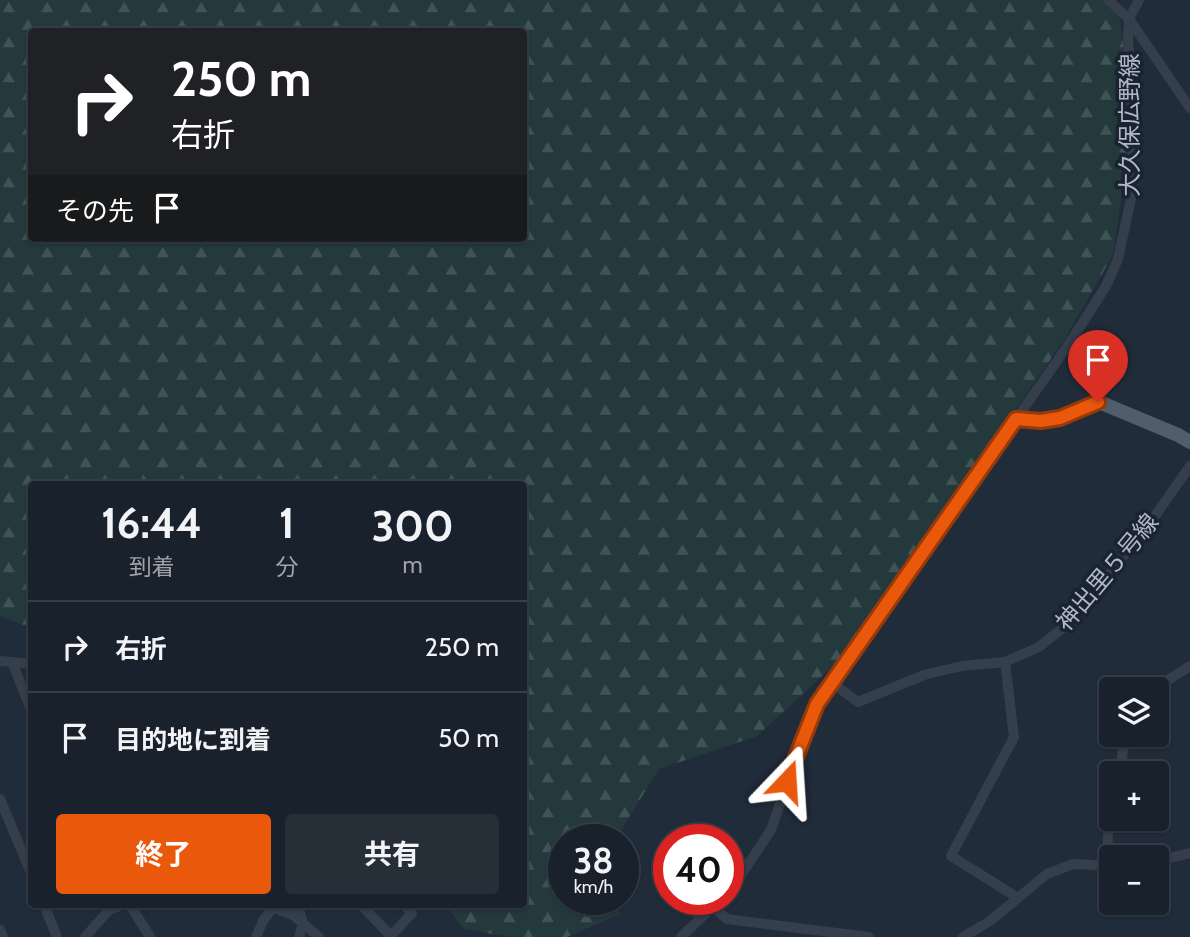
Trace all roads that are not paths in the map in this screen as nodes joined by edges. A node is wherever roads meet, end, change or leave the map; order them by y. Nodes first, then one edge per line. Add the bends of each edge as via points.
1 (1108, 0) edge
2 (1139, 0) edge
3 (1129, 19) junction
4 (1190, 108) edge
5 (1021, 419) junction
6 (1190, 442) edge
7 (1190, 466) edge
8 (0, 661) edge
9 (12, 662) junction
10 (1005, 662) junction
11 (28, 664) edge
12 (1190, 666) edge
13 (1169, 679) edge
14 (832, 683) junction
15 (28, 702) edge
16 (0, 799) edge
17 (1190, 853) edge
18 (1169, 858) edge
19 (28, 866) edge
20 (1099, 866) edge
21 (744, 870) edge
22 (1018, 898) junction
23 (45, 908) edge
24 (107, 908) edge
25 (132, 908) edge
26 (268, 908) edge
27 (364, 908) edge
28 (407, 908) edge
29 (296, 910) edge
30 (704, 915) edge
31 (724, 915) edge
32 (303, 923) junction
33 (0, 930) edge
34 (3, 937) edge
35 (57, 937) edge
36 (86, 937) edge
37 (150, 937) edge
38 (256, 937) edge
39 (299, 937) edge
40 (319, 937) edge
41 (392, 937) edge
42 (681, 937) edge
43 (869, 937) edge
44 (963, 937) edge

1 - 3 street
2 - 3 street, 大久保広野線
3 - 4 street
3 - 5 street, 大久保広野線 via 1133,189 1118,259 1106,286
5 - 6 main road via 1060,418 1098,402
5 - 14 street, 大久保広野線
7 - 10 street, 神出里５号線 via 1064,627 1039,647
8 - 9 street
9 - 11 street
9 - 15 street
10 - 14 street, 神出里５号線 via 924,675 858,702
10 - 22 street via 1014,737 951,856
12 - 13 street
14 - 21 street, 大久保広野線 via 817,704 771,830
16 - 19 street
17 - 18 street
20 - 22 street via 1073,864 1047,874
22 - 44 street
23 - 35 street
24 - 36 street
25 - 37 street
26 - 38 street
27 - 41 street
28 - 41 street via 412,913
29 - 32 street
30 - 42 street
31 - 43 street via 727,919
32 - 39 street
32 - 40 street
33 - 34 street

